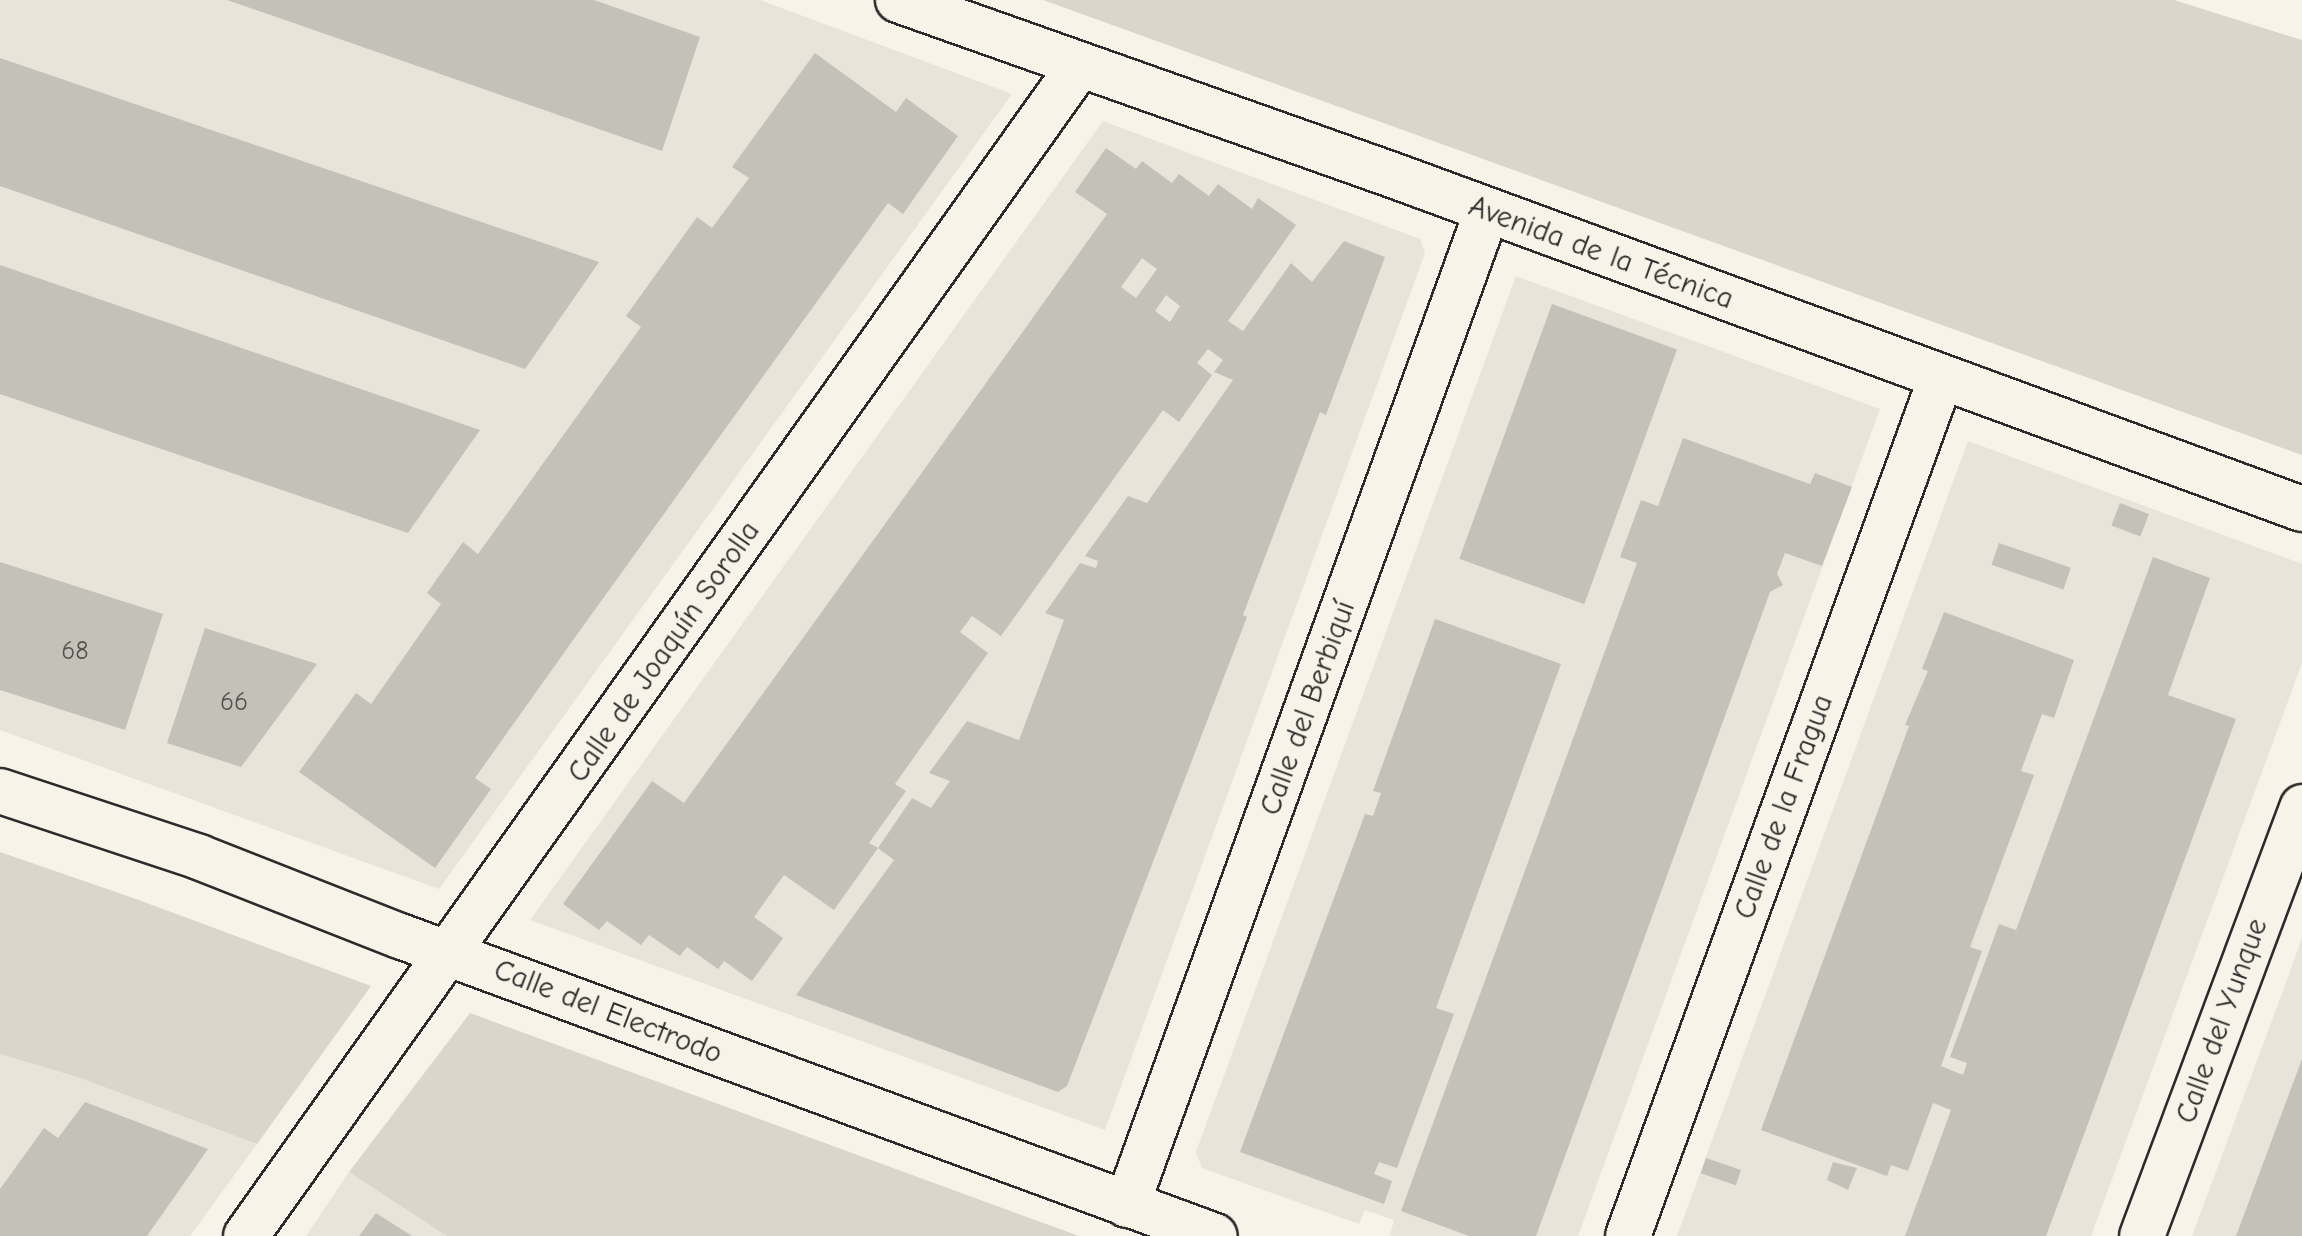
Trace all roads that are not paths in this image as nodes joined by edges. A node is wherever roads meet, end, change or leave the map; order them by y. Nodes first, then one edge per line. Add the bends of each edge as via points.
1 (898, 0) edge
2 (1079, 66) junction
3 (1487, 211) junction
4 (1941, 378) junction
5 (2302, 509) edge
6 (0, 791) edge
7 (2302, 807) edge
8 (449, 953) junction
9 (1127, 1205) junction
10 (246, 1236) edge
11 (1215, 1236) edge
12 (1628, 1236) edge
13 (2142, 1236) edge

1 - 2 street, Avenida de la Técnica
2 - 3 street, Avenida de la Técnica
2 - 8 street, Calle de Joaquín Sorolla
3 - 4 street, Avenida de la Técnica
3 - 9 street, Calle del Berbiquí
4 - 5 street, Avenida de la Técnica
4 - 12 street, Calle de la Fragua
6 - 8 street, Calle del Electrodo via 199,857
7 - 13 street, Calle del Yunque
8 - 9 street, Calle del Electrodo
8 - 10 street, Calle de Joaquín Sorolla
9 - 11 street, Calle del Electrodo

